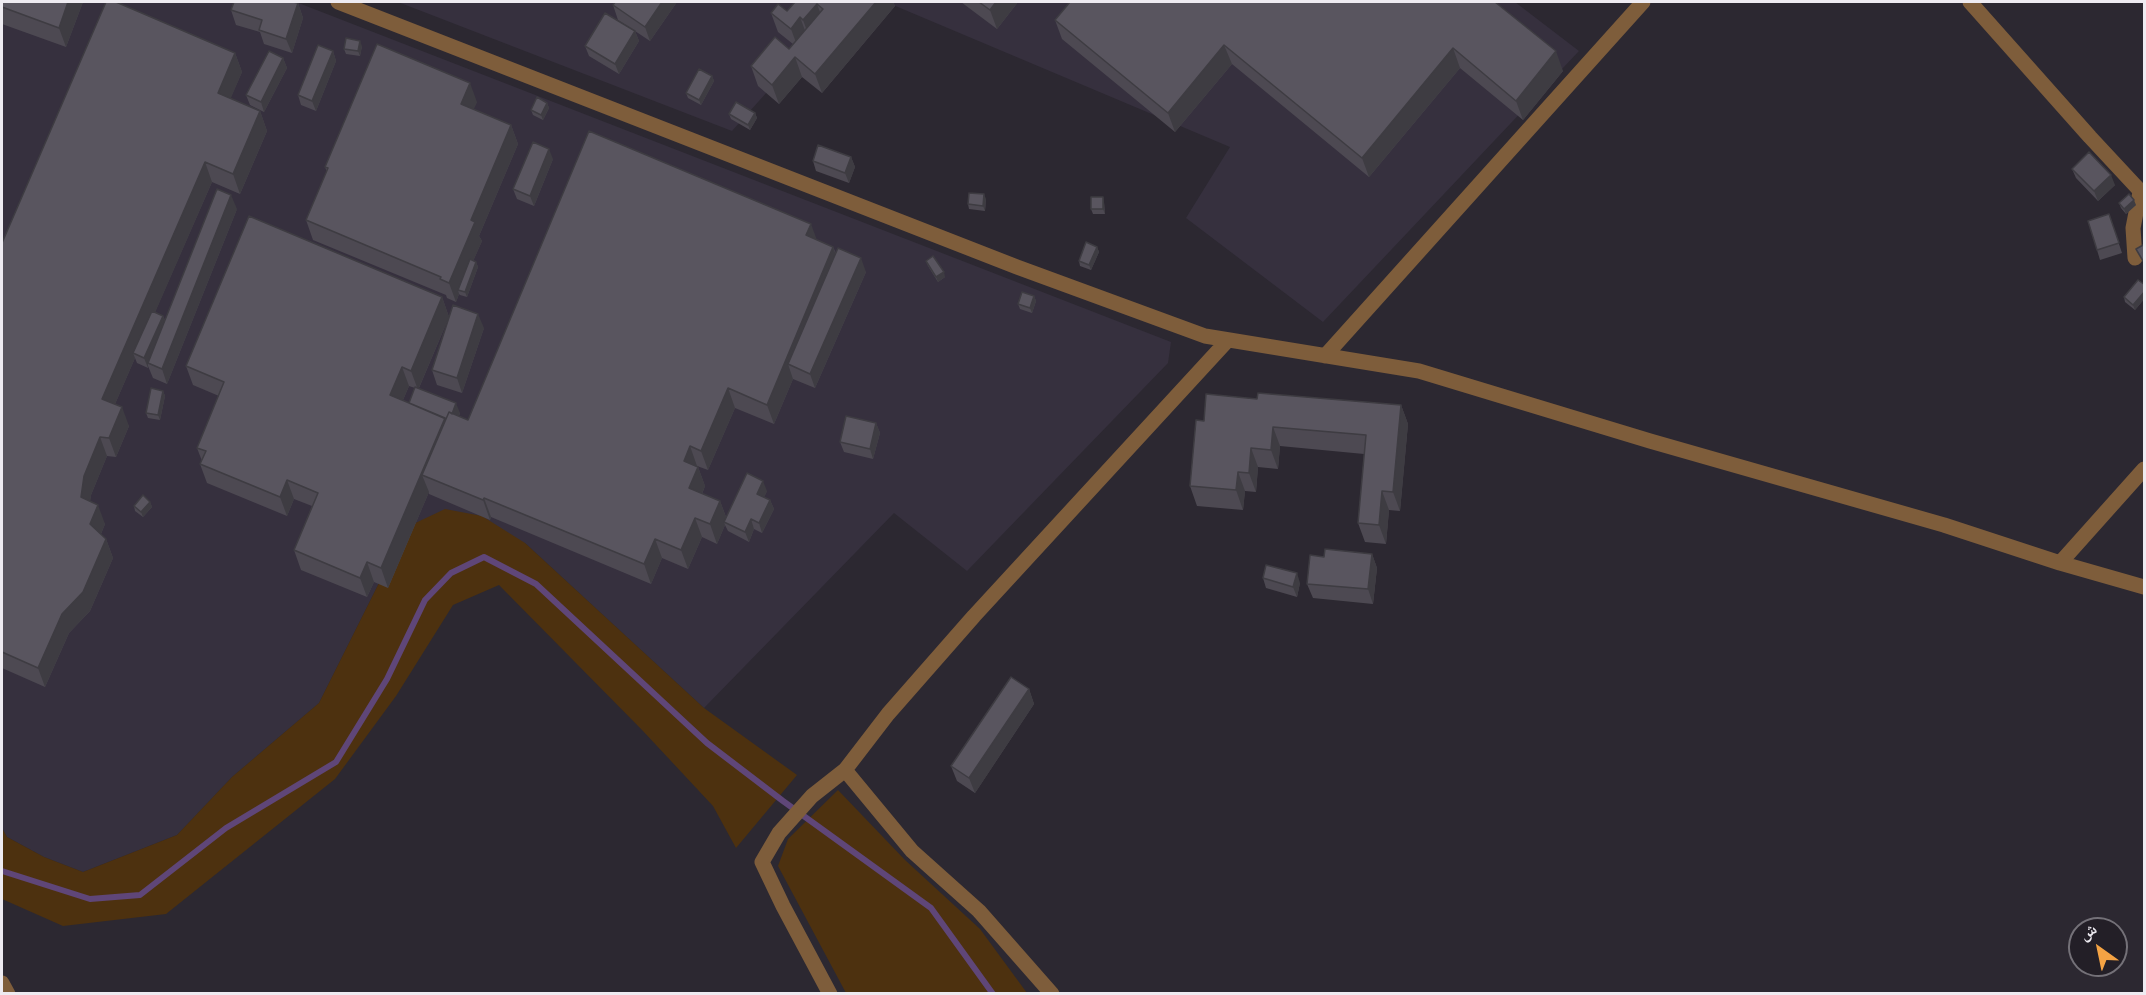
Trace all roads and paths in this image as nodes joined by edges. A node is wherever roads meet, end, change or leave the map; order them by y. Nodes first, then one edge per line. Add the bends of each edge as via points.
1 (338, 2) edge
2 (1643, 2) edge
3 (1970, 2) edge
4 (2142, 193) edge
5 (2136, 258) edge
6 (1228, 340) junction
7 (1325, 356) junction
8 (2145, 469) edge
9 (2060, 563) junction
10 (2145, 587) edge
11 (845, 770) junction
12 (2, 983) edge
13 (8, 993) edge
14 (830, 993) edge
15 (1052, 993) edge

1 - 6 street via 1017,267 1205,336
2 - 7 street
3 - 4 street
4 - 5 street via 2133,228
6 - 7 street
6 - 11 street via 974,616
7 - 9 street via 1419,371 1944,525
8 - 9 street
9 - 10 street
11 - 14 street via 812,796 779,833 762,862
11 - 15 street via 912,851 978,910
12 - 13 street

